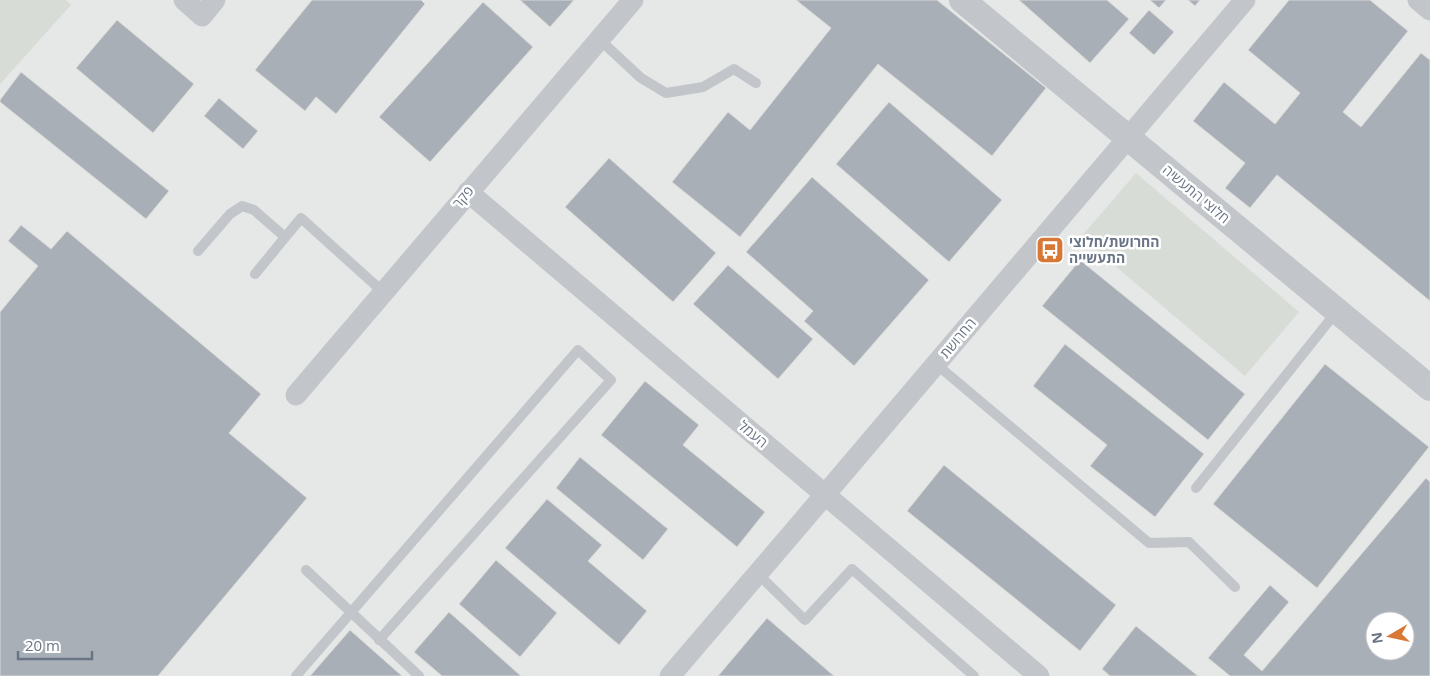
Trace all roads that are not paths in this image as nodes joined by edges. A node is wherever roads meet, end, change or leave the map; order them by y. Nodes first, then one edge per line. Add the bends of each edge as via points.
1 (184, 0) edge
2 (216, 0) edge
3 (633, 0) edge
4 (962, 0) edge
5 (1244, 0) edge
6 (1418, 0) edge
7 (1430, 10) edge
8 (599, 39) junction
9 (756, 83) dead end
10 (1127, 137) junction
11 (468, 192) junction
12 (285, 237) junction
13 (198, 251) dead end
14 (255, 274) dead end
15 (383, 292) junction
16 (1337, 311) junction
17 (936, 364) junction
18 (1430, 388) edge
19 (296, 395) dead end
20 (1196, 488) dead end
21 (826, 495) junction
22 (306, 570) dead end
23 (758, 574) junction
24 (1235, 587) dead end
25 (350, 613) junction
26 (380, 640) junction
27 (296, 676) edge
28 (419, 676) edge
29 (670, 676) edge
30 (974, 676) edge
31 (1039, 676) edge

1 - 2 street via 202,16
3 - 8 street, פקר
4 - 10 street, חלוצי התעשיה
5 - 10 street, החרושת
6 - 7 street
8 - 9 lane via 641,78 666,93 703,87 734,69
8 - 11 street, פקר
10 - 16 street, חלוצי התעשיה
10 - 17 street, החרושת
11 - 15 street, פקר
11 - 21 street, העמל
12 - 13 lane via 254,210 242,206 230,214
12 - 14 lane
12 - 15 lane via 301,218
15 - 19 street, פקר
16 - 18 street, חלוצי התעשיה
16 - 20 lane
17 - 21 street, החרושת
17 - 24 lane via 1149,542 1189,542
21 - 23 street, החרושת
21 - 31 street, העמל
22 - 25 lane
23 - 29 street, החרושת
23 - 30 lane via 805,620 852,569
25 - 26 lane
25 - 26 lane via 578,350 611,380
25 - 27 lane
26 - 28 lane

